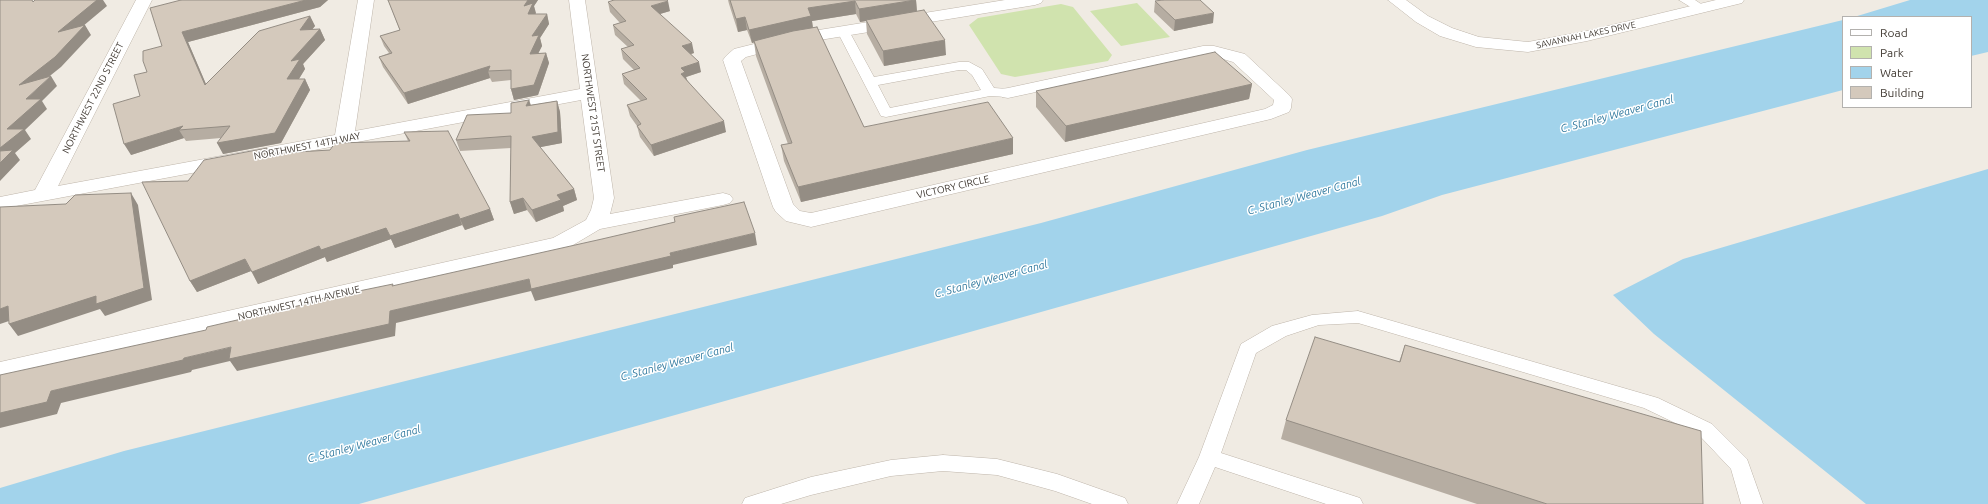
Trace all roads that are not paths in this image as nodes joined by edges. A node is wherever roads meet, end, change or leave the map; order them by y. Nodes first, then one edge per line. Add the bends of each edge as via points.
1 (144, 0) edge
2 (366, 0) edge
3 (577, 0) edge
4 (1035, 0) edge
5 (1396, 0) edge
6 (1685, 0) edge
7 (1736, 0) edge
8 (1701, 8) junction
9 (843, 31) junction
10 (871, 82) junction
11 (590, 93) junction
12 (999, 93) junction
13 (344, 139) junction
14 (43, 195) junction
15 (723, 199) dead end
16 (0, 203) edge
17 (594, 224) junction
18 (0, 371) edge
19 (1209, 456) junction
20 (1090, 500) edge
21 (753, 504) edge
22 (1117, 504) edge
23 (1188, 504) edge
24 (1352, 504) edge
25 (1752, 504) edge

1 - 14 street, NORTHWEST 22ND STREET
2 - 13 street
3 - 11 street, NORTHWEST 21ST STREET
4 - 9 street, VICTORY CIRCLE
5 - 8 street, SAVANNAH LAKES DRIVE via 1446,32 1476,42 1528,47 1556,43
6 - 8 lane
7 - 8 street, SAVANNAH LAKES DRIVE
9 - 10 lane
9 - 12 street, VICTORY CIRCLE via 754,48 740,53 732,60 783,207 793,216 811,220 1271,113 1282,108 1283,99 1239,58 1214,51 1203,51
10 - 12 lane via 969,66
10 - 12 lane via 886,113
11 - 13 street, NORTHWEST 14TH WAY
11 - 17 street, NORTHWEST 21ST STREET via 604,198 602,210
13 - 14 street, NORTHWEST 14TH WAY
14 - 16 street, NORTHWEST 14TH WAY
15 - 17 street, NORTHWEST 14TH AVENUE
17 - 18 street, NORTHWEST 14TH AVENUE via 560,243
19 - 23 lane
19 - 24 lane
19 - 25 lane via 1248,349 1279,331 1318,319 1358,317 1652,403 1705,429 1740,465
20 - 21 lane via 1057,483 997,467 943,463 891,468 811,486
20 - 22 lane

